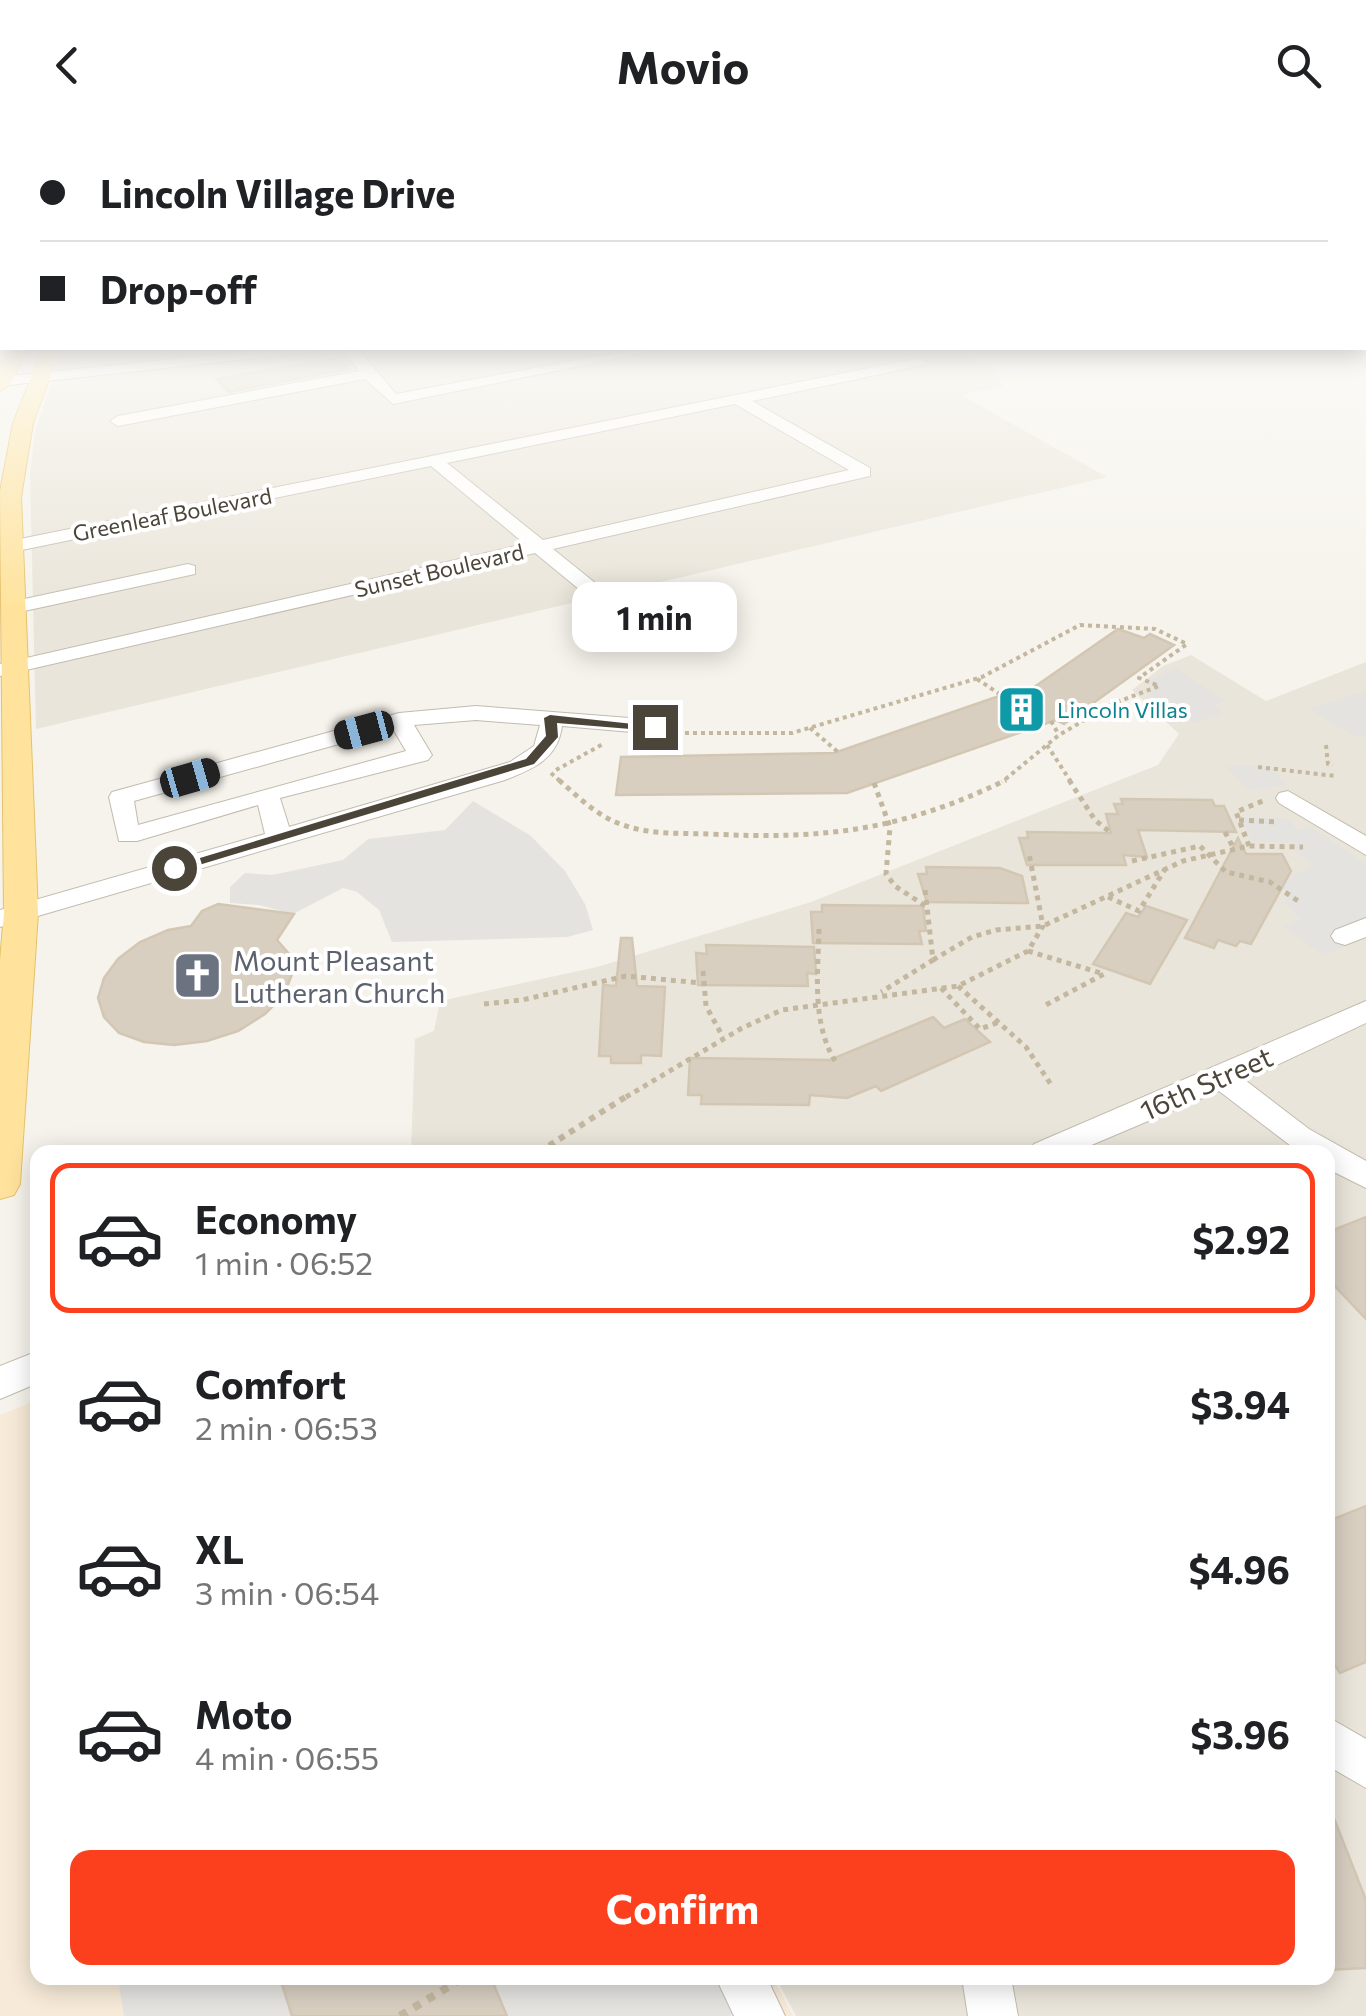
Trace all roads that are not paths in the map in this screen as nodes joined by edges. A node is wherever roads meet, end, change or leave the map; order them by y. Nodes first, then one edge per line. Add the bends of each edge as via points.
1 (21, 433) edge
2 (572, 433) edge
3 (797, 433) edge
4 (435, 461) junction
5 (5, 498) edge
6 (12, 546) junction
7 (540, 547) junction
8 (188, 570) dead end
9 (586, 586) dead end
10 (15, 607) junction
11 (7, 669) edge
12 (550, 718) junction
13 (399, 720) junction
14 (666, 730) road end
15 (267, 794) junction
16 (1277, 807) road end
17 (279, 838) junction
18 (1366, 846) edge
19 (10, 916) edge
20 (1366, 1011) edge
21 (1222, 1078) junction
22 (1062, 1145) edge
23 (1308, 1145) edge
24 (0, 1184) edge
25 (30, 1370) edge
26 (0, 1383) edge
27 (1335, 1743) edge
28 (1366, 1766) edge
29 (744, 1985) edge
30 (988, 1985) edge
31 (760, 2016) edge
32 (993, 2016) edge

1 - 5 main road
2 - 4 street, Greenleaf Boulevard
3 - 7 street, Sunset Boulevard via 864,472
4 - 6 street, Greenleaf Boulevard
4 - 7 street
5 - 6 main road
6 - 10 main road
7 - 9 street
7 - 11 street, Sunset Boulevard
8 - 10 street
10 - 11 main road
11 - 19 main road
12 - 13 street via 445,713
12 - 14 street
12 - 17 street via 552,737 530,762
13 - 15 street via 420,756
13 - 15 street via 120,797 128,836
15 - 17 street
16 - 18 street
17 - 19 street
19 - 24 main road
20 - 21 street, 16th Street
21 - 22 street, 16th Street
21 - 23 street
25 - 26 street
27 - 28 street
29 - 31 street
30 - 32 street

